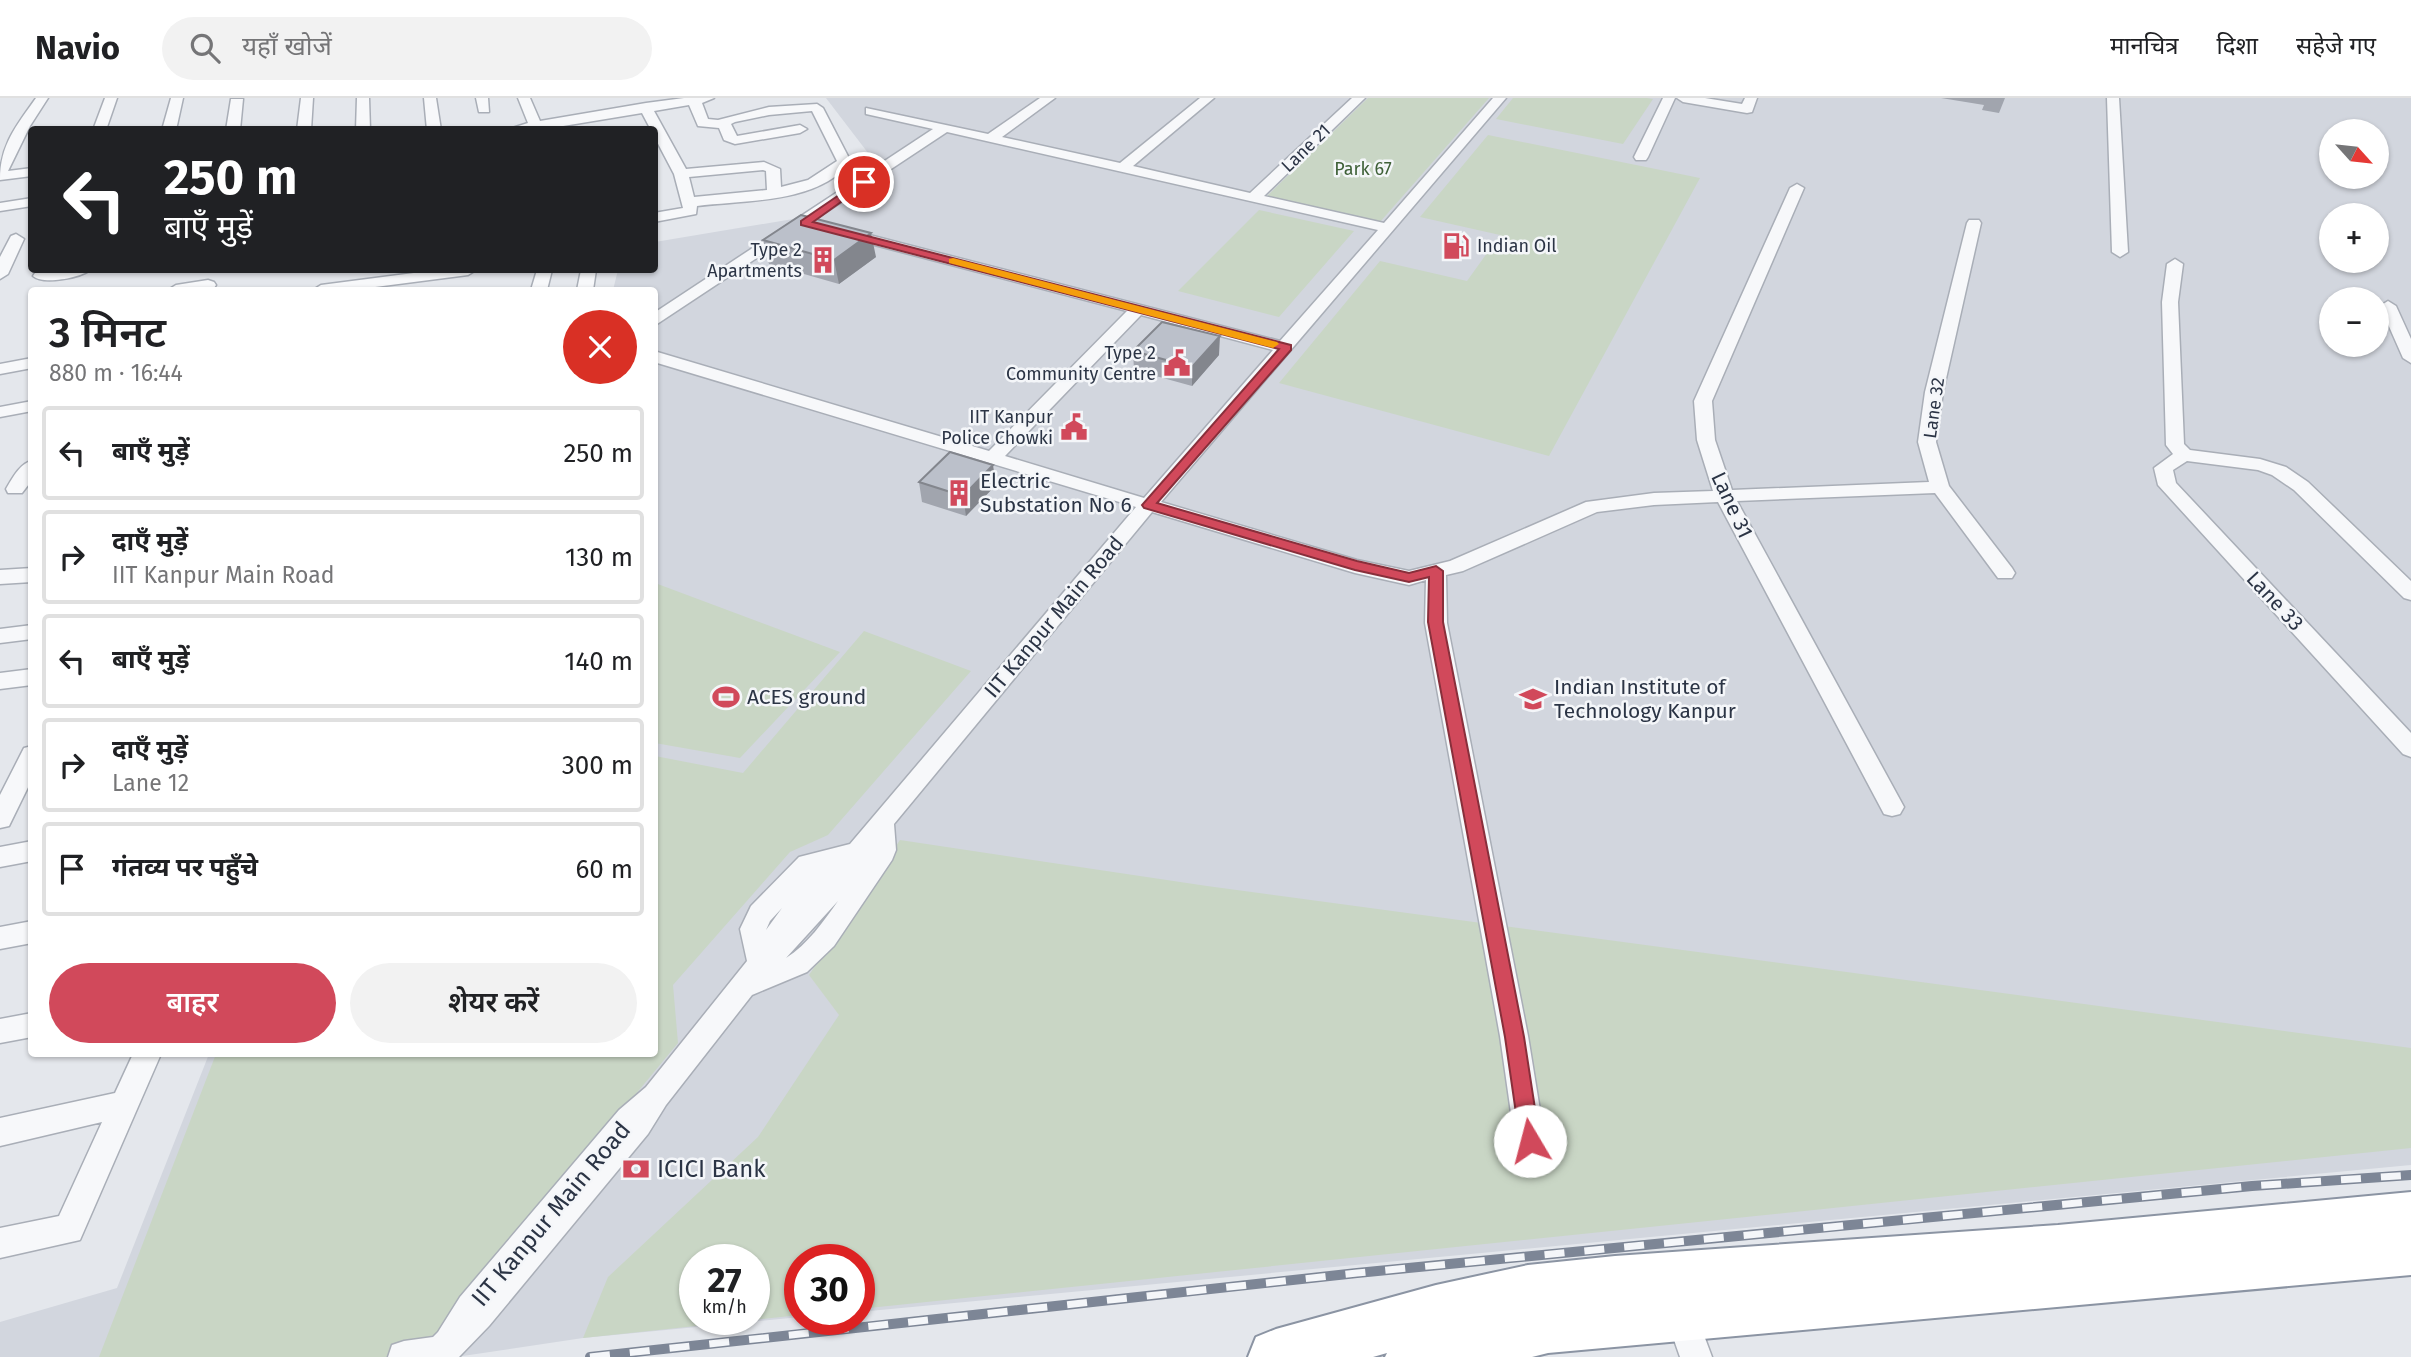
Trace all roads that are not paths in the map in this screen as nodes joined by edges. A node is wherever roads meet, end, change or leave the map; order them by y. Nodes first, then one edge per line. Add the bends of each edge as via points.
1 (42, 98) edge
2 (111, 98) edge
3 (177, 98) edge
4 (307, 98) edge
5 (363, 98) edge
6 (430, 98) edge
7 (527, 98) edge
8 (612, 98) edge
9 (892, 98) edge
10 (1049, 98) edge
11 (1208, 98) edge
12 (1359, 98) edge
13 (1500, 98) edge
14 (1669, 98) edge
15 (1684, 98) edge
16 (1751, 98) edge
17 (2113, 98) edge
18 (237, 99) edge
19 (701, 99) edge
20 (646, 107) junction
21 (618, 112) junction
22 (587, 117) junction
23 (722, 123) junction
24 (535, 125) junction
25 (100, 126) edge
26 (170, 126) edge
27 (234, 126) edge
28 (304, 126) edge
29 (363, 126) edge
30 (434, 126) edge
31 (530, 126) edge
32 (593, 126) edge
33 (656, 126) edge
34 (944, 128) junction
35 (800, 129) dead end
36 (658, 130) edge
37 (991, 138) junction
38 (28, 144) edge
39 (13, 146) junction
40 (1641, 157) dead end
41 (1123, 169) junction
42 (28, 172) edge
43 (0, 174) edge
44 (681, 174) junction
45 (1797, 188) dead end
46 (774, 191) junction
47 (1253, 198) junction
48 (690, 202) junction
49 (28, 203) edge
50 (0, 207) edge
51 (658, 217) edge
52 (804, 223) junction
53 (1974, 223) dead end
54 (1388, 228) junction
55 (24, 238) edge
56 (0, 241) edge
57 (2120, 252) dead end
58 (2175, 264) dead end
59 (62, 273) edge
60 (459, 273) edge
61 (0, 274) edge
62 (41, 276) dead end
63 (209, 282) edge
64 (428, 283) edge
65 (188, 287) edge
66 (367, 287) edge
67 (2389, 308) edge
68 (1139, 309) junction
69 (658, 318) edge
70 (1286, 348) junction
71 (658, 357) edge
72 (2411, 358) edge
73 (28, 364) edge
74 (0, 369) edge
75 (28, 407) edge
76 (0, 412) edge
77 (2184, 455) junction
78 (993, 458) junction
79 (28, 471) edge
80 (1940, 487) junction
81 (15, 489) dead end
82 (1724, 496) junction
83 (1148, 505) junction
84 (1436, 571) junction
85 (2005, 573) dead end
86 (28, 575) edge
87 (0, 577) edge
88 (2411, 593) edge
89 (28, 632) edge
90 (0, 636) edge
91 (28, 678) edge
92 (0, 681) edge
93 (2411, 748) edge
94 (28, 765) edge
95 (1892, 807) dead end
96 (0, 819) edge
97 (883, 821) junction
98 (858, 851) junction
99 (28, 852) edge
100 (0, 857) edge
101 (28, 933) edge
102 (0, 938) edge
103 (761, 963) junction
104 (744, 986) junction
105 (28, 1026) edge
106 (0, 1031) edge
107 (147, 1057) edge
108 (125, 1104) junction
109 (0, 1132) edge
110 (1530, 1141) dead end
111 (2411, 1217) edge
112 (0, 1243) edge
113 (2411, 1249) edge
114 (1688, 1335) edge
115 (443, 1349) edge
116 (404, 1357) edge
117 (1276, 1357) edge
118 (1413, 1357) edge

1 - 39 street
2 - 25 street
3 - 26 street
4 - 28 street
5 - 29 street
6 - 30 street
7 - 24 street
8 - 21 street
9 - 34 street via 870,111
10 - 37 street
11 - 41 street
12 - 47 street, Lane 21
13 - 54 street, IIT Kanpur Main Road
14 - 40 street
15 - 16 street via 1747,109
17 - 57 street
18 - 27 street
19 - 20 street
19 - 23 street via 703,123
20 - 21 street
20 - 33 street
21 - 22 street
22 - 24 street
22 - 32 street
23 - 35 street via 735,140
23 - 46 street via 817,108 844,162 814,183
24 - 31 street
34 - 37 street
34 - 52 street
36 - 44 street
37 - 41 street
38 - 39 street
39 - 43 street
41 - 47 street
42 - 43 street
44 - 46 street via 764,166 773,169
44 - 48 street
45 - 82 street, Lane 31 via 1703,401 1706,440
46 - 48 street
47 - 54 street
48 - 51 street via 689,212
49 - 50 street
52 - 68 street
52 - 69 street
53 - 80 street, Lane 32 via 1934,391 1927,442
54 - 70 street, IIT Kanpur Main Road
55 - 56 street
55 - 61 street
58 - 77 street via 2170,302 2175,445
59 - 62 street
60 - 64 street
63 - 65 street
64 - 66 street
67 - 72 street
68 - 70 street
68 - 78 street
70 - 83 street, IIT Kanpur Main Road
71 - 78 street
73 - 74 street
75 - 76 street
77 - 88 street via 2279,471 2301,486
77 - 93 street, Lane 33 via 2162,468 2167,485
78 - 83 street
79 - 81 street
80 - 82 street
80 - 85 street, Lane 32
82 - 84 street via 1593,506
82 - 95 street, Lane 31
83 - 84 street via 1355,566 1409,578
83 - 97 street, IIT Kanpur Main Road
84 - 110 street via 1436,622
86 - 87 street
89 - 90 street
91 - 92 street
94 - 96 street
97 - 98 street, IIT Kanpur Main Road
97 - 104 street via 880,860 821,942 804,960
98 - 103 street, IIT Kanpur Main Road via 848,870 788,941
98 - 103 street via 808,864 760,914 753,929
99 - 100 street
101 - 102 street
103 - 104 street, IIT Kanpur Main Road
104 - 115 street, IIT Kanpur Main Road via 656,1096 629,1120 471,1308
105 - 106 street
107 - 108 street
108 - 109 street
108 - 112 street via 69,1229
111 - 117 highway via 2058,1251 1528,1292 1436,1312
113 - 114 highway
114 - 118 highway via 1548,1326
115 - 116 street

